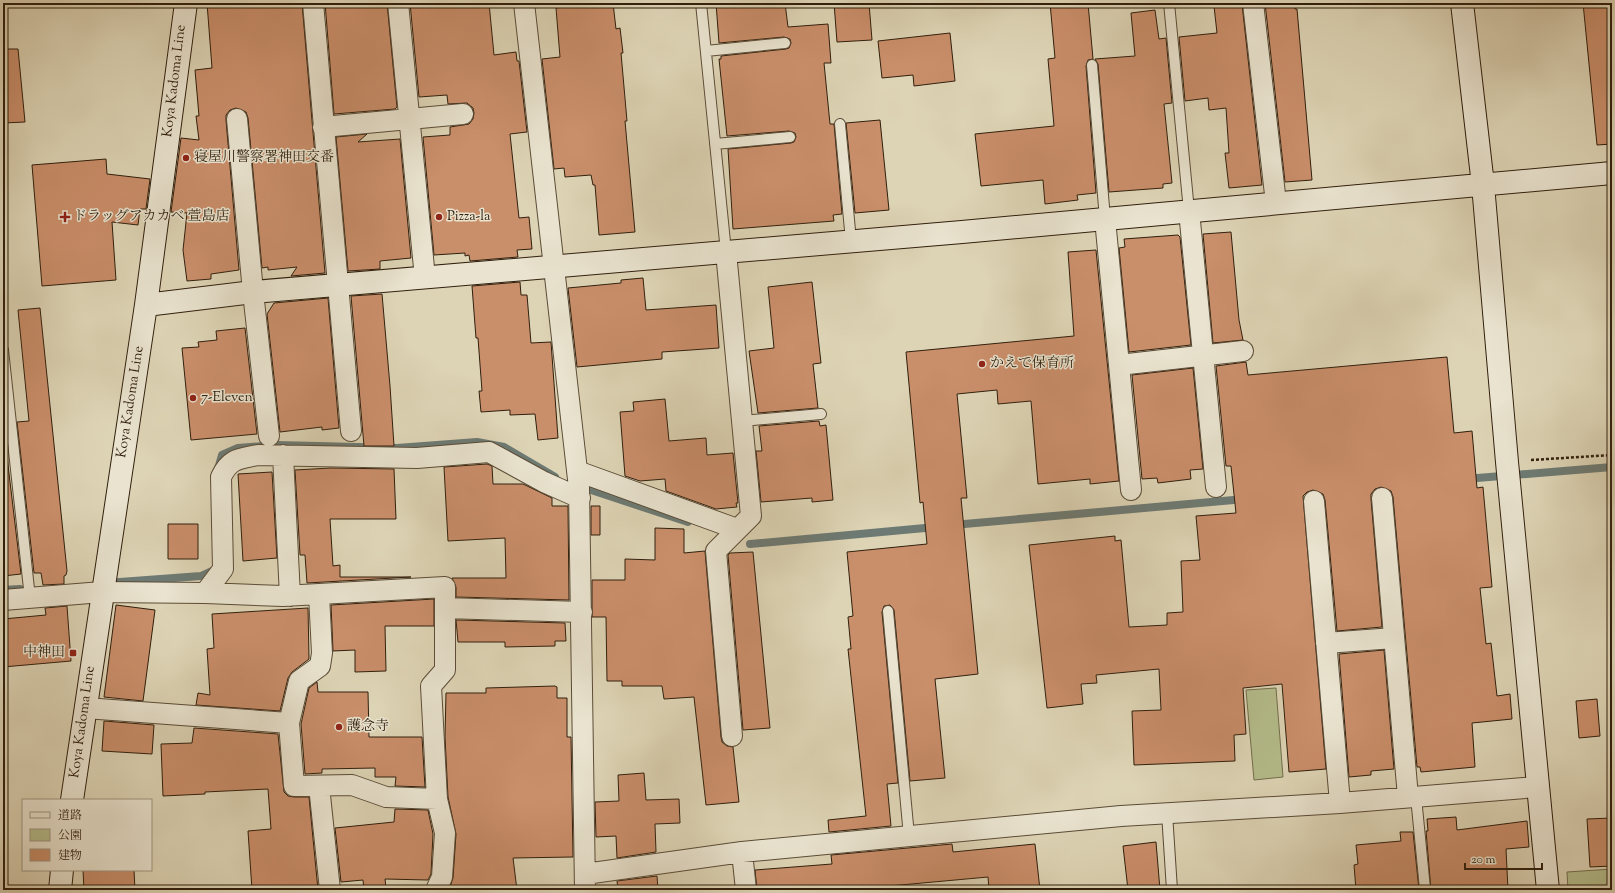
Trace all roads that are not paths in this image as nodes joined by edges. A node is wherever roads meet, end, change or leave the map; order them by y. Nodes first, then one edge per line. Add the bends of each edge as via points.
1 (186, 3) edge
2 (313, 3) edge
3 (398, 3) edge
4 (524, 3) edge
5 (701, 3) edge
6 (1169, 3) edge
7 (1253, 3) edge
8 (1462, 3) edge
9 (785, 43) dead end
10 (706, 51) junction
11 (1092, 65) dead end
12 (462, 114) dead end
13 (237, 119) dead end
14 (409, 119) junction
15 (840, 124) dead end
16 (323, 127) junction
17 (790, 137) dead end
18 (715, 144) junction
19 (1612, 173) edge
20 (1483, 185) junction
21 (1276, 203) junction
22 (1189, 211) junction
23 (1105, 219) junction
24 (852, 241) junction
25 (726, 252) junction
26 (554, 267) junction
27 (425, 278) junction
28 (337, 285) junction
29 (253, 292) junction
30 (146, 305) junction
31 (3, 350) edge
32 (1243, 351) dead end
33 (1203, 357) junction
34 (1119, 365) junction
35 (821, 414) dead end
36 (742, 422) junction
37 (351, 431) dead end
38 (269, 436) dead end
39 (284, 455) junction
40 (579, 483) junction
41 (1216, 487) dead end
42 (1131, 490) dead end
43 (1382, 498) dead end
44 (1314, 501) dead end
45 (737, 529) junction
46 (29, 590) junction
47 (102, 592) junction
48 (205, 593) junction
49 (319, 595) junction
50 (290, 596) junction
51 (3, 600) edge
52 (445, 608) junction
53 (888, 611) dead end
54 (582, 612) junction
55 (1394, 638) junction
56 (1326, 643) junction
57 (85, 708) junction
58 (289, 724) junction
59 (732, 736) dead end
60 (319, 786) junction
61 (1537, 787) junction
62 (1412, 797) junction
63 (72, 799) edge
64 (437, 799) junction
65 (1340, 803) junction
66 (1167, 813) junction
67 (909, 836) junction
68 (742, 852) junction
69 (62, 871) edge
70 (585, 882) edge
71 (1425, 889) edge
72 (60, 890) edge
73 (330, 890) edge
74 (436, 890) edge
75 (746, 890) edge
76 (1172, 890) edge
77 (1548, 890) edge

1 - 30 street, Koya Kadoma Line
2 - 16 street
3 - 14 street
4 - 26 street
5 - 10 lane
6 - 22 lane
7 - 21 street
8 - 20 street
9 - 10 lane
10 - 18 lane
11 - 23 lane
12 - 14 street
13 - 29 street
14 - 16 street
14 - 27 street
15 - 24 lane
16 - 28 street
17 - 18 lane
18 - 25 lane
19 - 20 street
20 - 21 street
20 - 61 street
21 - 22 street
22 - 23 street
22 - 33 street
23 - 24 street
23 - 34 street
24 - 25 street
25 - 26 street
25 - 36 street
26 - 27 street
26 - 40 street
27 - 28 street
28 - 29 street
28 - 37 street
29 - 30 street
29 - 38 street
30 - 47 street, Koya Kadoma Line
31 - 46 lane
32 - 33 street
33 - 34 street
33 - 41 street
34 - 42 street
35 - 36 lane
36 - 45 street via 751,516
39 - 40 street via 417,458 490,452 544,482
39 - 48 street via 258,454 237,459 226,465 221,477 223,569
39 - 50 street
40 - 45 street
40 - 54 street
43 - 55 street
44 - 56 street
45 - 59 street via 716,551
46 - 47 street
46 - 51 street
47 - 48 street
47 - 57 street, Koya Kadoma Line
48 - 50 street
49 - 50 street
49 - 52 street via 445,587
49 - 58 street via 322,653 320,666 299,680
52 - 54 street
52 - 64 street via 445,670 431,686
53 - 67 lane
54 - 70 street
55 - 56 street
55 - 62 street
56 - 65 street
57 - 58 street
57 - 63 street, Koya Kadoma Line
58 - 60 street via 294,786
60 - 64 street via 352,785 386,797
60 - 73 street
61 - 62 street
61 - 77 street
62 - 65 street
62 - 71 lane
64 - 74 street via 445,833 442,877
65 - 66 street
66 - 67 street
66 - 76 lane
67 - 68 street
68 - 70 street
68 - 75 street
69 - 72 street

